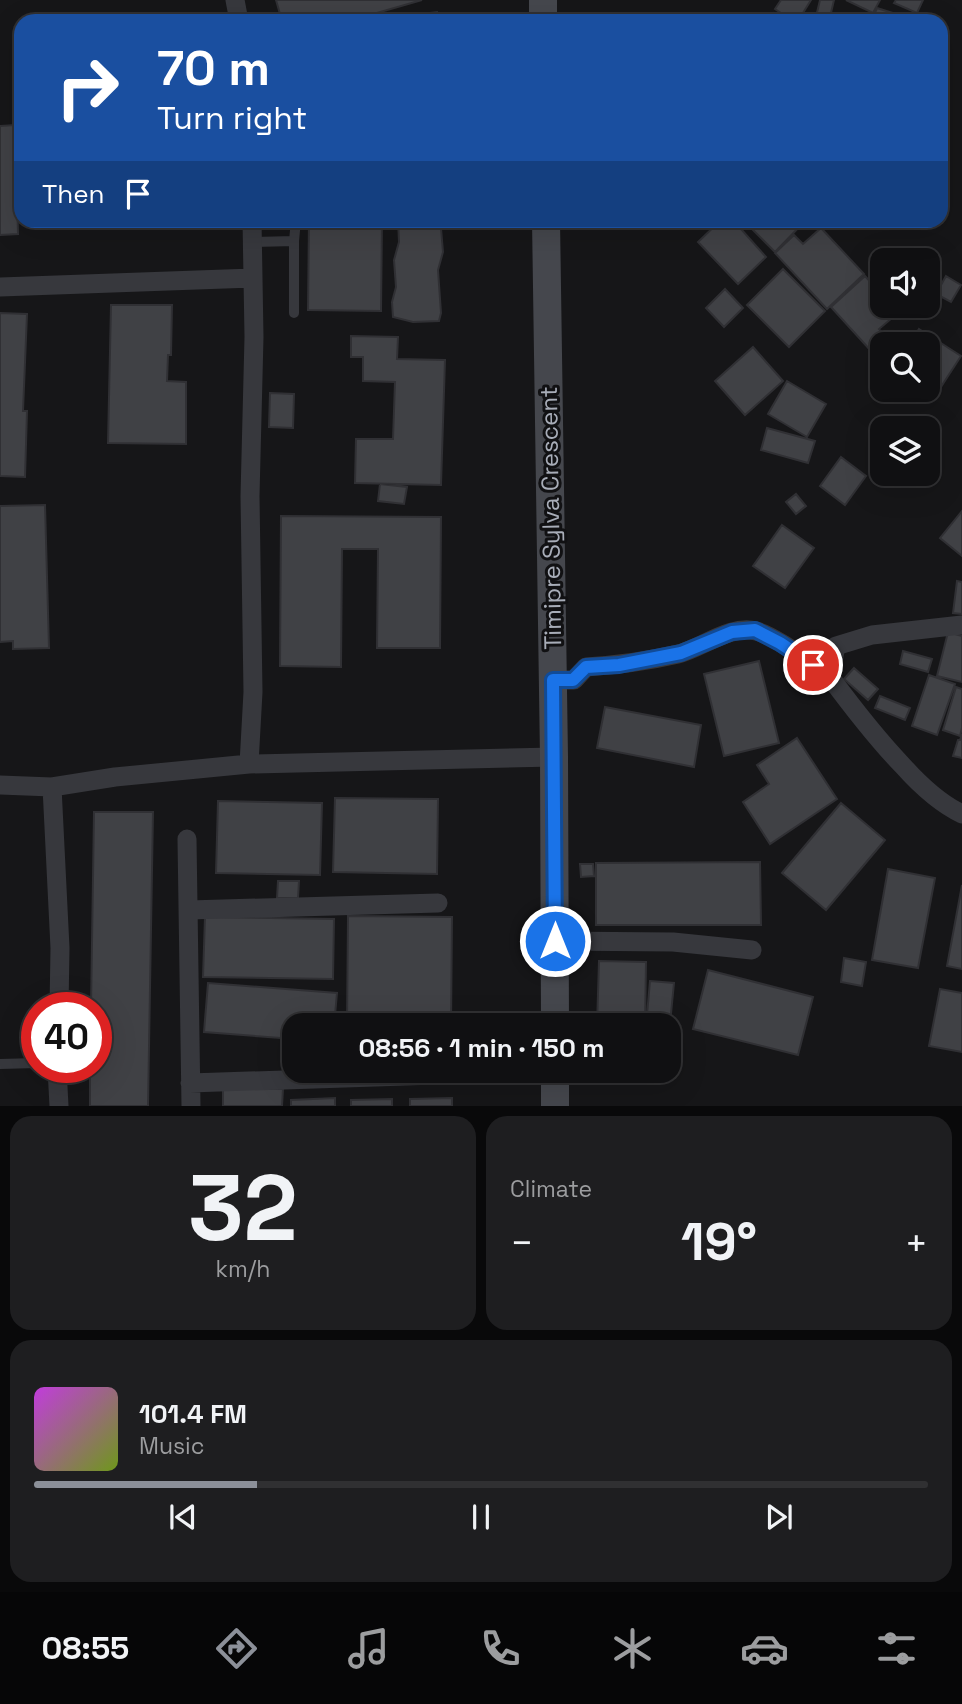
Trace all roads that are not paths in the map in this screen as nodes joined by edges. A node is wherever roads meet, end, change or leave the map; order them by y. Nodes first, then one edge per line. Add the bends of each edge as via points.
1 (252, 228) edge
2 (295, 228) edge
3 (546, 228) edge
4 (294, 241) junction
5 (252, 242) junction
6 (253, 278) junction
7 (0, 287) edge
8 (294, 313) dead end
9 (962, 625) edge
10 (830, 677) junction
11 (553, 680) junction
12 (554, 757) junction
13 (249, 765) junction
14 (0, 785) edge
15 (52, 787) junction
16 (962, 814) edge
17 (187, 839) dead end
18 (438, 903) dead end
19 (189, 910) junction
20 (555, 941) junction
21 (752, 950) dead end
22 (59, 992) edge
23 (555, 1013) edge
24 (21, 1064) edge
25 (0, 1065) edge
26 (282, 1080) edge
27 (58, 1083) edge
28 (190, 1083) junction
29 (555, 1083) edge
30 (59, 1105) edge
31 (191, 1105) edge
32 (555, 1105) edge

1 - 5 street
2 - 4 lane
3 - 11 street, Timipre Sylva Crescent
4 - 5 lane
4 - 8 lane
5 - 6 street
6 - 7 street
6 - 13 street
9 - 10 street via 872,635 836,646
10 - 11 street via 755,630 732,632 681,653 586,667 573,680
10 - 16 street via 923,788
11 - 12 street, Timipre Sylva Crescent
12 - 13 street
12 - 20 street, Timipre Sylva Crescent
13 - 15 street
14 - 15 street
15 - 22 street
17 - 19 street
18 - 19 street
19 - 28 street
20 - 21 street via 673,942
20 - 23 street, Timipre Sylva Crescent
24 - 25 lane
26 - 28 street
27 - 30 street
28 - 31 street
29 - 32 street

